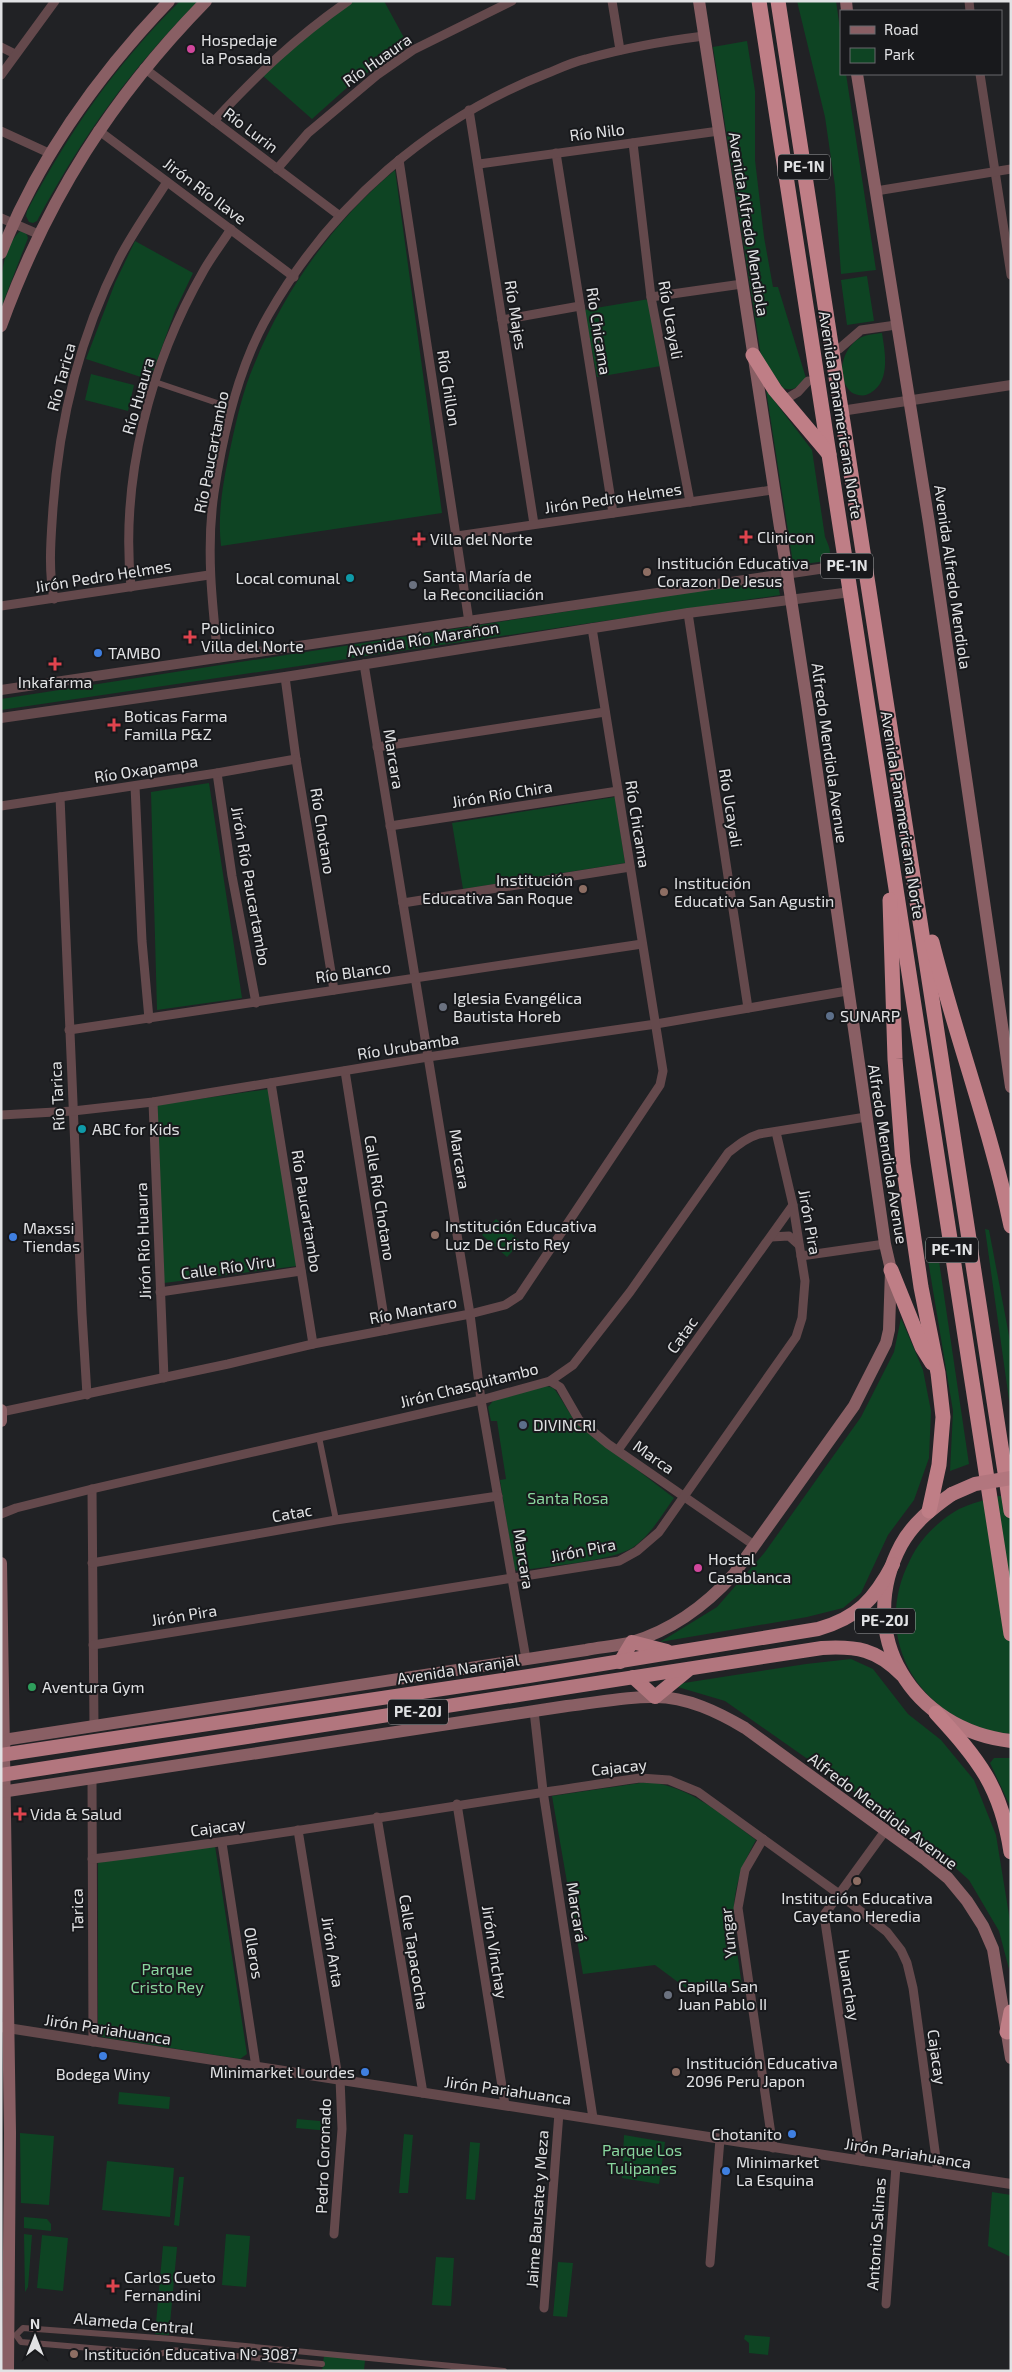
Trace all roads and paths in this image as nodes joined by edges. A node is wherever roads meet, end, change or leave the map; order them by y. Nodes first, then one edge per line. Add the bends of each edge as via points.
1 (56, 1) edge
2 (169, 1) edge
3 (206, 1) edge
4 (348, 1) edge
5 (512, 1) edge
6 (612, 1) edge
7 (699, 1) edge
8 (759, 1) edge
9 (778, 1) edge
10 (704, 36) junction
11 (1, 47) edge
12 (620, 50) junction
13 (15, 54) junction
14 (144, 68) junction
15 (1, 75) edge
16 (857, 75) edge
17 (980, 75) edge
18 (469, 110) junction
19 (214, 121) junction
20 (98, 130) junction
21 (1, 131) edge
22 (719, 131) junction
23 (633, 143) junction
24 (556, 152) junction
25 (51, 154) junction
26 (399, 160) junction
27 (479, 164) junction
28 (277, 169) junction
29 (1011, 169) edge
30 (994, 172) junction
31 (167, 182) junction
32 (876, 191) junction
33 (340, 216) junction
34 (7, 221) edge
35 (231, 229) junction
36 (38, 234) junction
37 (1, 253) edge
38 (1011, 275) edge
39 (294, 277) junction
40 (742, 284) junction
41 (651, 297) junction
42 (580, 306) junction
43 (502, 320) junction
44 (896, 325) junction
45 (1, 326) edge
46 (839, 349) dead end
47 (753, 354) junction
48 (808, 381) dead end
49 (155, 382) junction
50 (1011, 385) edge
51 (784, 400) junction
52 (910, 401) junction
53 (232, 408) junction
54 (842, 412) junction
55 (830, 454) junction
56 (772, 490) junction
57 (690, 502) junction
58 (613, 514) junction
59 (534, 524) junction
60 (457, 536) junction
61 (846, 565) junction
62 (787, 574) junction
63 (209, 575) junction
64 (131, 587) junction
65 (851, 592) junction
66 (54, 599) junction
67 (791, 599) junction
68 (1, 606) edge
69 (688, 613) junction
70 (469, 622) junction
71 (592, 628) junction
72 (218, 658) junction
73 (364, 664) junction
74 (285, 677) junction
75 (1, 690) edge
76 (605, 712) junction
77 (1, 718) edge
78 (377, 747) junction
79 (296, 759) junction
80 (217, 774) junction
81 (135, 786) junction
82 (618, 791) junction
83 (60, 797) junction
84 (1, 806) edge
85 (390, 826) junction
86 (910, 854) junction
87 (893, 866) junction
88 (630, 867) junction
89 (403, 903) junction
90 (642, 944) junction
91 (415, 979) junction
92 (334, 990) junction
93 (847, 991) junction
94 (256, 1003) junction
95 (748, 1008) junction
96 (149, 1019) junction
97 (656, 1024) junction
98 (69, 1030) junction
99 (428, 1058) junction
100 (345, 1071) junction
101 (271, 1083) junction
102 (1011, 1087) edge
103 (153, 1102) junction
104 (73, 1111) junction
105 (1, 1115) edge
106 (866, 1117) junction
107 (776, 1132) junction
108 (793, 1205) junction
109 (1011, 1226) edge
110 (770, 1237) junction
111 (885, 1244) junction
112 (799, 1245) junction
113 (801, 1256) junction
114 (891, 1270) junction
115 (302, 1271) junction
116 (160, 1292) junction
117 (470, 1314) junction
118 (386, 1330) junction
119 (313, 1344) junction
120 (938, 1373) junction
121 (164, 1378) junction
122 (550, 1380) junction
123 (87, 1395) junction
124 (482, 1400) junction
125 (1, 1411) edge
126 (1, 1421) edge
127 (319, 1437) junction
128 (618, 1450) junction
129 (1011, 1478) edge
130 (92, 1489) junction
131 (498, 1496) junction
132 (685, 1497) junction
133 (929, 1511) junction
134 (1011, 1511) edge
135 (1, 1514) edge
136 (336, 1520) junction
137 (754, 1545) junction
138 (1, 1563) edge
139 (92, 1563) junction
140 (893, 1564) junction
141 (511, 1578) junction
142 (657, 1631) joint
143 (1011, 1634) edge
144 (632, 1642) junction
145 (93, 1645) junction
146 (672, 1653) junction
147 (526, 1659) junction
148 (620, 1662) junction
149 (688, 1669) junction
150 (902, 1675) junction
151 (633, 1677) junction
152 (655, 1697) junction
153 (534, 1711) junction
154 (936, 1713) junction
155 (94, 1727) junction
156 (1011, 1741) edge
157 (3, 1748) edge
158 (3, 1775) edge
159 (92, 1778) junction
160 (543, 1791) junction
161 (3, 1792) edge
162 (456, 1804) junction
163 (377, 1817) junction
164 (298, 1830) junction
165 (885, 1831) junction
166 (762, 1839) junction
167 (222, 1843) junction
168 (1011, 1852) edge
169 (92, 1859) junction
170 (839, 1894) junction
171 (1011, 2012) edge
172 (4, 2027) edge
173 (1007, 2032) junction
174 (93, 2042) junction
175 (1011, 2058) edge
176 (256, 2067) junction
177 (340, 2078) junction
178 (423, 2093) junction
179 (505, 2105) junction
180 (559, 2113) junction
181 (593, 2118) junction
182 (720, 2139) junction
183 (774, 2148) junction
184 (860, 2161) junction
185 (896, 2166) junction
186 (938, 2173) junction
187 (1011, 2184) edge
188 (334, 2234) dead end
189 (4, 2253) edge
190 (710, 2263) dead end
191 (886, 2304) dead end
192 (544, 2308) dead end
193 (322, 2364) dead end
194 (8, 2371) edge
195 (504, 2371) edge

1 - 13 street
2 - 25 main road via 106,73
3 - 14 main road
4 - 19 street via 262,69
5 - 28 street, Río Huaura via 414,50 377,74 308,133
6 - 12 street
7 - 10 main road, Avenida Alfredo Mendiola
8 - 55 highway, Avenida Panamericana Norte / PE-1N
9 - 54 highway, Avenida Panamericana Norte / PE-1N
10 - 12 street, Río Paucartambo
10 - 22 main road, Avenida Alfredo Mendiola
11 - 13 street
12 - 18 street, Río Paucartambo via 584,59 532,79
13 - 15 street
14 - 19 street, Río Lurin
14 - 20 main road
16 - 32 main road, Avenida Alfredo Mendiola
17 - 30 street
18 - 26 street, Río Paucartambo via 428,136
18 - 27 street, Río Majes
19 - 28 street, Río Lurin
20 - 31 street, Jirón Río Ilave
20 - 36 main road
21 - 25 street
22 - 23 street, Río Nilo
22 - 40 main road, Avenida Alfredo Mendiola
23 - 24 street, Río Nilo
23 - 41 street, Río Ucayali
24 - 27 street, Río Nilo
24 - 42 street, Río Chicama
25 - 34 main road
26 - 33 street, Río Paucartambo via 369,185
26 - 60 street, Río Chillon
27 - 43 street, Río Majes
28 - 33 street, Río Lurin
29 - 30 street
30 - 32 street
30 - 38 street
31 - 35 street, Jirón Río Ilave
31 - 66 street, Río Tarica via 108,283 76,369 56,470 50,550
32 - 44 main road, Avenida Alfredo Mendiola
33 - 39 street, Río Paucartambo
34 - 36 street
34 - 37 main road
35 - 39 street, Jirón Río Ilave
35 - 49 street, Río Huaura via 204,271 175,329
36 - 45 main road
39 - 53 street, Río Paucartambo via 268,314
40 - 41 street
40 - 47 main road, Avenida Alfredo Mendiola
41 - 57 street, Río Ucayali
42 - 43 street
42 - 58 street, Río Chicama
43 - 59 street, Río Majes
44 - 46 street via 861,330
44 - 52 main road, Avenida Alfredo Mendiola
47 - 51 highway via 764,376
47 - 56 main road, Avenida Alfredo Mendiola
48 - 51 street
49 - 53 street
49 - 64 street, Río Huaura via 136,458 130,509 128,553
50 - 52 street
51 - 55 highway
52 - 54 street
52 - 102 main road, Avenida Alfredo Mendiola
53 - 63 street, Río Paucartambo via 214,494
54 - 86 highway, Avenida Panamericana Norte / PE-1N
55 - 61 highway, Avenida Panamericana Norte / PE-1N
56 - 57 street, Jirón Pedro Helmes
56 - 62 main road, Avenida Alfredo Mendiola
57 - 58 street, Jirón Pedro Helmes
58 - 59 street, Jirón Pedro Helmes
59 - 60 street, Jirón Pedro Helmes
60 - 70 street, Río Chillon
61 - 62 street, Avenida Río Marañon
61 - 65 highway, Avenida Panamericana Norte / PE-1N
62 - 67 main road, Avenida Alfredo Mendiola
62 - 70 street, Avenida Río Marañon
63 - 64 street, Jirón Pedro Helmes
63 - 72 street, Río Paucartambo
64 - 66 street, Jirón Pedro Helmes
65 - 67 street, Avenida Río Marañon
65 - 87 highway, Avenida Panamericana Norte / PE-1N
66 - 68 street, Jirón Pedro Helmes
67 - 69 street, Avenida Río Marañon
67 - 93 main road, Alfredo Mendiola Avenue
69 - 71 street, Avenida Río Marañon
69 - 95 street, Río Ucayali
70 - 72 street, Avenida Río Marañon
71 - 73 street, Avenida Río Marañon
71 - 76 street, Río Chicama
72 - 75 street, Avenida Río Marañon
73 - 74 street, Avenida Río Marañon
73 - 78 street, Marcara
74 - 77 street, Avenida Río Marañon
74 - 79 street, Río Chotano
76 - 78 street
76 - 82 street, Río Chicama
78 - 85 street, Marcara
79 - 80 street, Río Oxapampa
79 - 92 street, Río Chotano
80 - 81 street, Río Oxapampa
80 - 94 street, Jirón Río Paucartambo
81 - 83 street, Río Oxapampa
81 - 96 street
82 - 85 street, Jirón Río Chira
82 - 88 street, Río Chicama
83 - 84 street, Río Oxapampa
83 - 98 street, Río Tarica
85 - 89 street, Marcara
86 - 109 highway via 953,1020 985,1119
86 - 134 highway, Avenida Panamericana Norte / PE-1N
87 - 120 highway via 890,927 900,1137 913,1242
87 - 143 highway, Avenida Panamericana Norte / PE-1N
88 - 89 street
88 - 90 street, Río Chicama
89 - 91 street, Marcara
90 - 91 street, Río Blanco
90 - 97 street, Río Chicama
91 - 92 street, Río Blanco
91 - 99 street, Marcara
92 - 94 street, Río Blanco
93 - 95 street, Río Urubamba
93 - 106 main road, Alfredo Mendiola Avenue
94 - 96 street, Río Blanco
95 - 97 street, Río Urubamba
96 - 98 street, Río Blanco
97 - 99 street, Río Urubamba
97 - 117 street, Río Mantaro via 663,1071 660,1085 520,1296
98 - 104 street, Río Tarica
99 - 100 street, Río Urubamba
99 - 117 street, Marcara
100 - 101 street, Río Urubamba
100 - 118 street, Calle Río Chotano
101 - 103 street, Río Urubamba
101 - 115 street, Río Paucartambo
103 - 104 street, Río Urubamba
103 - 116 street, Jirón Río Huaura
104 - 105 street, Río Urubamba
104 - 123 street, Río Tarica
106 - 107 street, Jirón Chasquitambo
106 - 111 main road, Alfredo Mendiola Avenue
107 - 108 street, Jirón Pira
107 - 122 street, Jirón Chasquitambo via 748,1137 728,1153 624,1300 573,1365
108 - 110 street, Catac
108 - 112 street, Jirón Pira
110 - 112 street via 789,1236
110 - 128 street, Catac
111 - 113 street
111 - 114 main road, Alfredo Mendiola Avenue
112 - 113 street, Jirón Pira
113 - 132 street, Jirón Pira via 805,1302 796,1337
114 - 120 highway via 922,1347
114 - 137 main road, Alfredo Mendiola Avenue via 886,1343 854,1406
115 - 116 street, Calle Río Viru
115 - 119 street, Río Paucartambo
116 - 121 street, Jirón Río Huaura
117 - 118 street, Río Mantaro
117 - 124 street, Marcara
118 - 119 street, Río Mantaro
119 - 121 street, Río Mantaro
120 - 133 highway via 942,1440
121 - 123 street, Río Mantaro
122 - 124 street, Jirón Chasquitambo
122 - 128 street, Marca via 560,1388 579,1420
123 - 125 street, Río Mantaro
124 - 127 street, Jirón Chasquitambo
124 - 131 street, Marcara
125 - 126 main road
127 - 130 street, Jirón Chasquitambo
127 - 136 street
128 - 132 street, Marca
129 - 133 highway, PE-20J, bridge via 975,1484 952,1494
130 - 135 street, Jirón Chasquitambo
130 - 139 street
131 - 136 street, Catac
131 - 141 street, Marcara
132 - 137 street, Marca
132 - 141 street, Jirón Pira via 659,1532 637,1551 619,1560
133 - 140 highway, PE-20J via 907,1536
136 - 139 street, Catac
137 - 142 main road, Alfredo Mendiola Avenue via 716,1594 696,1610
138 - 157 main road
139 - 145 street
140 - 146 highway, Avenida Naranjal / PE-20J via 868,1603 836,1624
140 - 150 highway, PE-20J via 886,1592 885,1621 891,1649
141 - 145 street, Jirón Pira
141 - 147 street, Marcara
142 - 144 main road, Avenida Naranjal
144 - 146 highway
144 - 147 main road, Avenida Naranjal
144 - 148 highway
145 - 155 street
146 - 148 highway, Avenida Naranjal / PE-20J
147 - 155 main road, Avenida Naranjal
148 - 157 highway, Avenida Naranjal / PE-20J via 94,1743
149 - 150 highway, PE-20J via 843,1647 873,1653
149 - 151 highway, PE-20J
149 - 152 highway
150 - 154 highway, PE-20J
151 - 152 highway
151 - 158 highway, PE-20J
152 - 153 main road
152 - 165 main road, Alfredo Mendiola Avenue via 680,1700 725,1716
153 - 159 main road
153 - 160 street, Marcará
154 - 156 highway, PE-20J via 972,1733
154 - 168 highway via 963,1742 991,1783 1002,1807
155 - 157 main road, Avenida Naranjal
157 - 158 main road
158 - 161 main road
159 - 161 main road
159 - 169 street, Tarica
160 - 162 street, Cajacay
160 - 166 street, Cajacay via 640,1778 670,1780 698,1792
160 - 181 street, Marcará
161 - 172 main road
162 - 163 street, Cajacay
162 - 179 street, Jirón Vinchay
163 - 164 street, Cajacay
163 - 178 street, Calle Tapacocha
164 - 167 street, Cajacay
164 - 177 street, Jirón Anta
165 - 170 street, Huanchay
165 - 173 main road, Alfredo Mendiola Avenue via 948,1878 983,1926 993,1949
166 - 170 street, Cajacay
166 - 183 street, Yungar via 745,1870 738,1908
167 - 169 street, Cajacay
167 - 176 street, Olleros
169 - 174 street, Tarica
170 - 184 street, Huanchay via 824,1915 824,1925
170 - 186 street, Cajacay via 887,1932 907,1963
171 - 173 highway
172 - 174 street, Jirón Pariahuanca
172 - 189 main road via 10,2133
173 - 175 main road, Alfredo Mendiola Avenue
174 - 176 street, Jirón Pariahuanca
176 - 177 street, Jirón Pariahuanca
177 - 178 street, Jirón Pariahuanca
177 - 188 street, Pedro Coronado via 342,2129
178 - 179 street, Jirón Pariahuanca
179 - 180 street, Jirón Pariahuanca
180 - 181 street, Jirón Pariahuanca
180 - 192 street, Jaime Bausate y Meza
181 - 182 street, Jirón Pariahuanca
182 - 183 street, Jirón Pariahuanca
182 - 190 street
183 - 184 street, Jirón Pariahuanca
184 - 185 street, Jirón Pariahuanca
185 - 186 street, Jirón Pariahuanca
185 - 191 street, Antonio Salinas
186 - 187 street, Jirón Pariahuanca
189 - 194 main road
193 - 195 street, Alameda Central via 214,2353 172,2350 160,2354 21,2342 16,2335 23,2328

